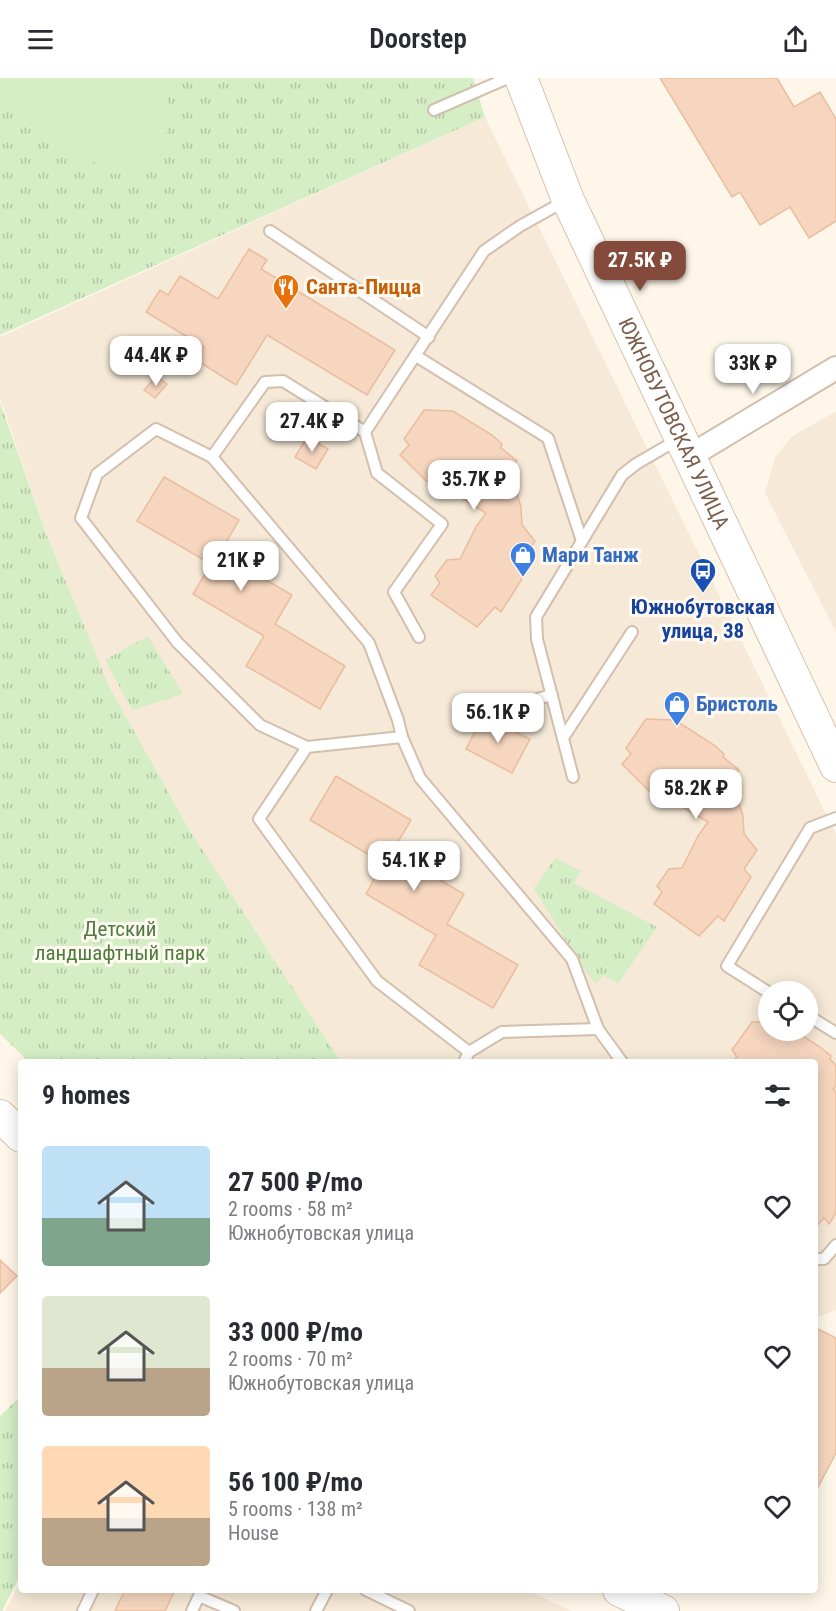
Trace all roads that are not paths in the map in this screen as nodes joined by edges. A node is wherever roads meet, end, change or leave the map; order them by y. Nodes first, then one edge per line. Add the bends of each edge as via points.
1 (508, 78) edge
2 (521, 78) edge
3 (434, 110) dead end
4 (568, 200) junction
5 (270, 231) dead end
6 (429, 337) junction
7 (416, 356) junction
8 (836, 368) edge
9 (365, 432) junction
10 (686, 447) junction
11 (212, 458) junction
12 (582, 541) junction
13 (632, 632) dead end
14 (419, 637) dead end
15 (552, 695) junction
16 (493, 711) dead end
17 (402, 736) junction
18 (563, 738) junction
19 (307, 747) junction
20 (836, 766) edge
21 (573, 777) dead end
22 (836, 818) edge
23 (758, 986) edge
24 (818, 1022) edge
25 (598, 1029) junction
26 (836, 1033) edge
27 (467, 1057) edge
28 (619, 1059) edge
29 (0, 1116) edge
30 (18, 1133) edge
31 (836, 1245) edge
32 (818, 1259) edge
33 (92, 1593) edge
34 (325, 1593) edge
35 (372, 1593) edge
36 (624, 1593) edge
37 (83, 1611) edge
38 (192, 1611) edge
39 (234, 1611) edge
40 (316, 1611) edge
41 (409, 1611) edge
42 (663, 1611) edge

1 - 3 lane
2 - 4 street, ЮЖНОБУТОВСКАЯ УЛИЦА
4 - 6 lane via 484,251
4 - 10 street, ЮЖНОБУТОВСКАЯ УЛИЦА
5 - 6 lane
6 - 7 lane
7 - 9 lane
7 - 12 lane via 548,438
8 - 10 street
9 - 11 lane via 283,381 265,382
9 - 14 lane via 377,473 442,524 394,592
10 - 12 lane via 636,464 622,475
10 - 20 street, ЮЖНОБУТОВСКАЯ УЛИЦА
11 - 17 lane via 369,643
11 - 19 lane via 156,429 97,474 81,518 185,650 260,725
12 - 15 lane via 536,617 537,639
13 - 18 lane
15 - 16 lane
15 - 18 lane
17 - 19 lane
17 - 25 lane via 420,778 572,959
18 - 21 lane
19 - 27 lane via 259,819 377,981
22 - 23 lane via 810,828 727,966
24 - 26 lane
25 - 27 lane via 502,1032
25 - 28 lane
29 - 30 street
31 - 32 lane via 824,1259
33 - 37 lane
34 - 40 lane
35 - 41 lane
36 - 42 street
38 - 39 lane via 199,1596

